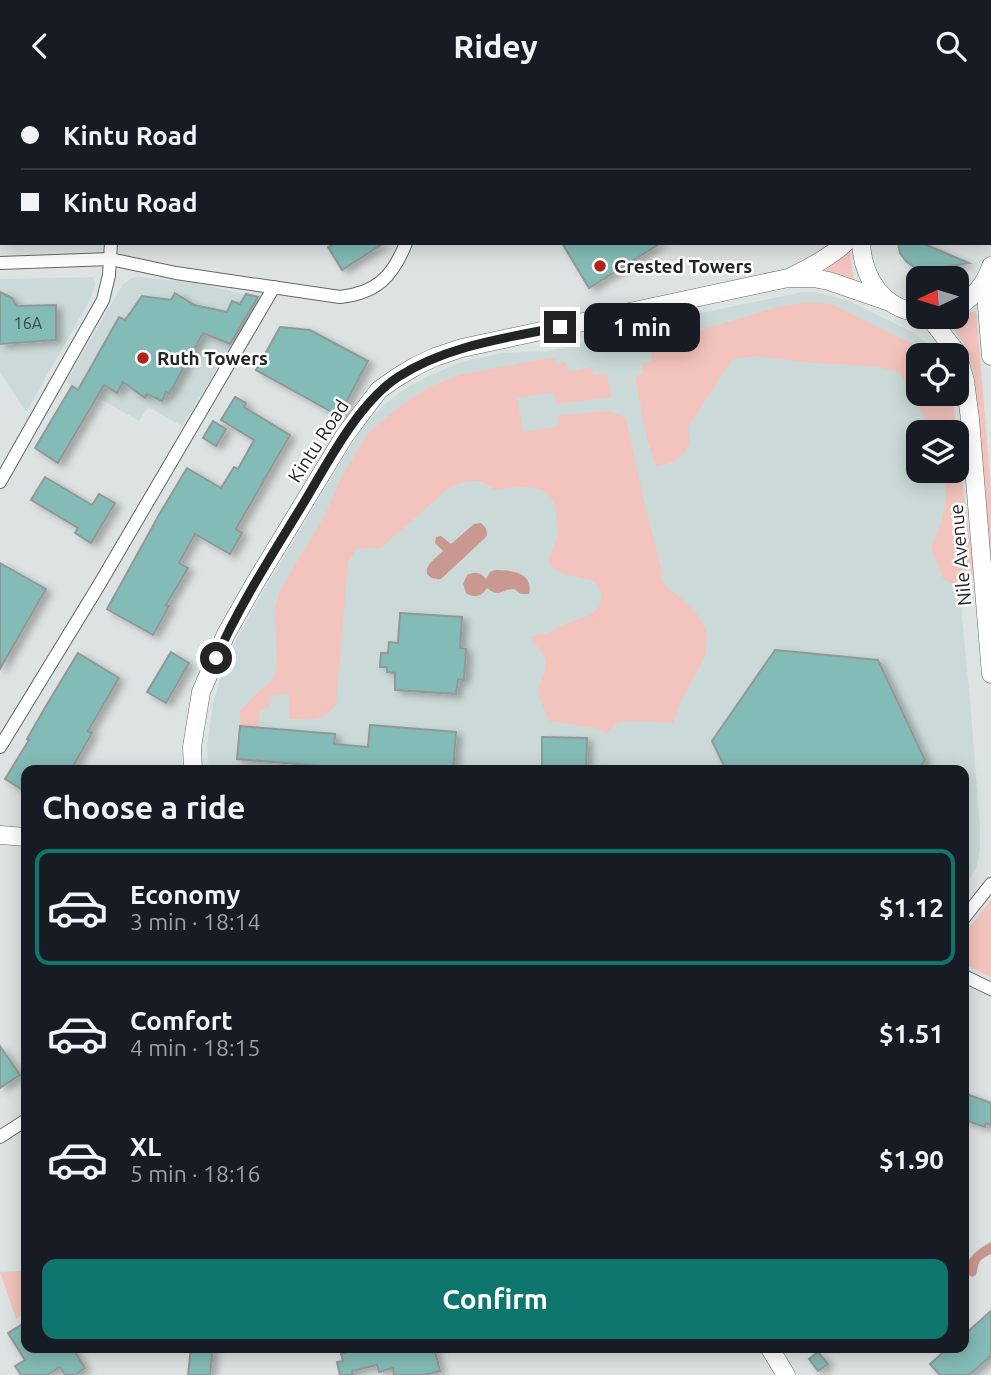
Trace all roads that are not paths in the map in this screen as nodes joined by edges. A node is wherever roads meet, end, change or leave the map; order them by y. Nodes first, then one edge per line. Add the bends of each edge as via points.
1 (111, 245) edge
2 (405, 245) edge
3 (843, 245) edge
4 (861, 245) edge
5 (110, 259) junction
6 (0, 263) edge
7 (988, 274) edge
8 (788, 278) junction
9 (274, 287) junction
10 (970, 299) edge
11 (887, 300) junction
12 (906, 310) edge
13 (938, 329) edge
14 (991, 356) edge
15 (0, 482) edge
16 (991, 674) edge
17 (0, 747) edge
18 (193, 765) edge
19 (0, 835) edge
20 (21, 837) edge
21 (991, 884) edge
22 (969, 912) edge
23 (969, 978) edge
24 (991, 989) edge
25 (21, 1123) edge
26 (0, 1137) edge
27 (773, 1353) edge
28 (786, 1375) edge

1 - 5 street
2 - 9 street via 390,275 363,293 340,297
3 - 8 street
4 - 11 street via 870,281
5 - 6 street
5 - 9 street
5 - 15 street via 103,300
7 - 10 street
7 - 14 street
8 - 11 street, Kintu Road via 829,281
8 - 18 street, Kintu Road via 462,348 416,366 379,390 345,435 226,634 201,692
9 - 17 street
11 - 12 street, Kintu Road
13 - 16 street, Nile Avenue via 957,353 965,381
19 - 20 street
21 - 22 street
23 - 24 street
25 - 26 street
27 - 28 street

